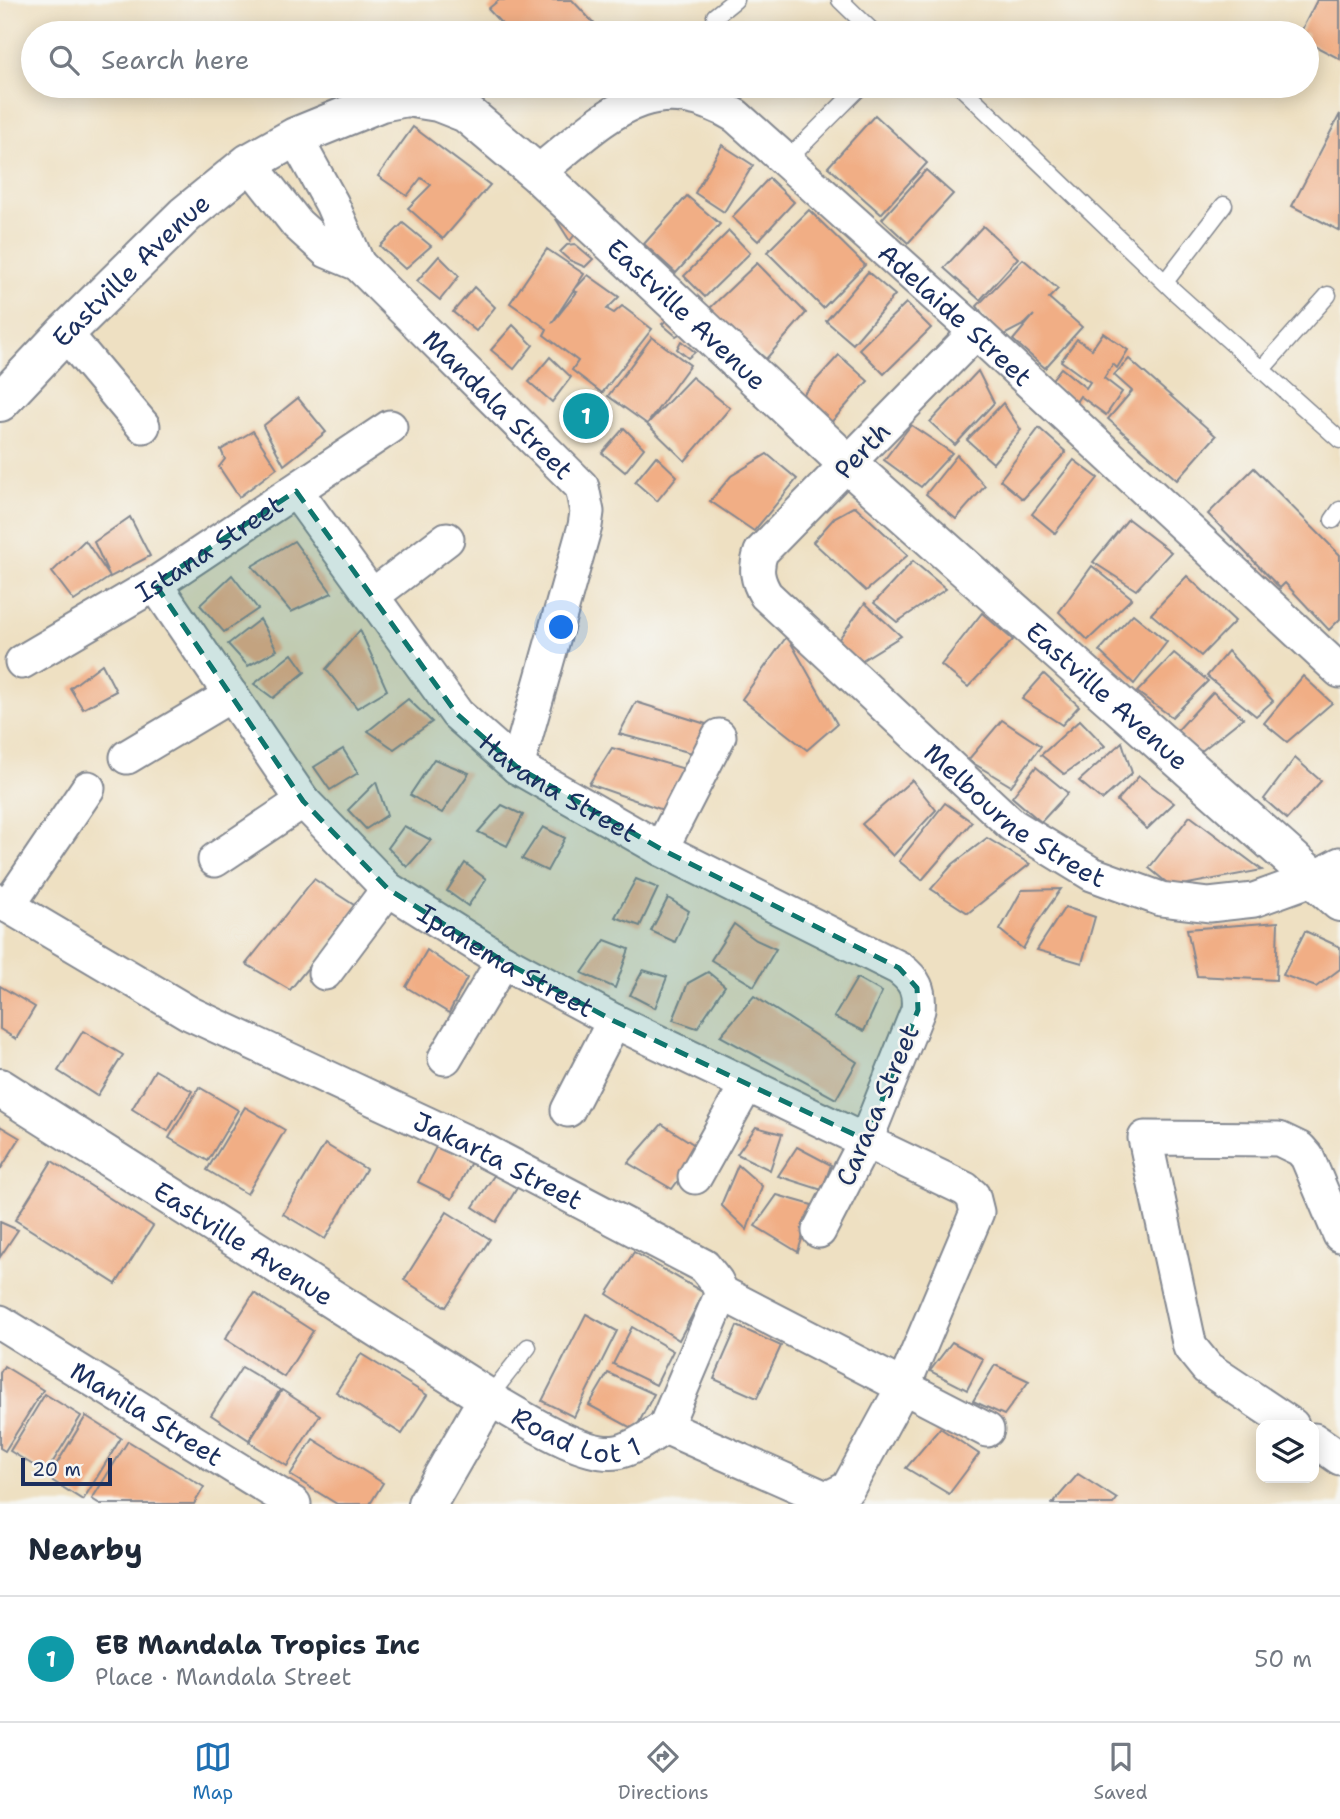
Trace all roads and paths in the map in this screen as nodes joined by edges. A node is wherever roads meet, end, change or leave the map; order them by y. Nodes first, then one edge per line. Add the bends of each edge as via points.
1 (736, 0) edge
2 (840, 0) edge
3 (715, 16) dead end
4 (862, 21) edge
5 (402, 98) edge
6 (413, 98) edge
7 (648, 98) edge
8 (697, 98) edge
9 (848, 98) edge
10 (973, 98) edge
11 (295, 137) junction
12 (786, 161) junction
13 (249, 163) junction
14 (537, 173) junction
15 (1224, 205) dead end
16 (358, 264) junction
17 (1165, 282) junction
18 (1328, 295) dead end
19 (976, 332) junction
20 (65, 333) junction
21 (1262, 369) junction
22 (5, 385) edge
23 (143, 426) dead end
24 (390, 427) dead end
25 (1340, 440) edge
26 (848, 464) junction
27 (296, 491) junction
28 (447, 539) dead end
29 (757, 572) joint
30 (155, 584) junction
31 (372, 596) junction
32 (22, 662) dead end
33 (1340, 671) edge
34 (232, 695) junction
35 (719, 736) dead end
36 (127, 757) dead end
37 (516, 766) junction
38 (88, 788) dead end
39 (303, 801) junction
40 (661, 849) junction
41 (215, 860) dead end
42 (1331, 882) edge
43 (388, 889) junction
44 (4, 903) edge
45 (503, 961) junction
46 (326, 973) dead end
47 (911, 978) joint
48 (614, 1021) junction
49 (445, 1058) dead end
50 (746, 1086) junction
51 (0, 1088) edge
52 (568, 1110) dead end
53 (866, 1140) junction
54 (695, 1177) dead end
55 (819, 1231) dead end
56 (1340, 1235) edge
57 (722, 1293) junction
58 (0, 1322) edge
59 (528, 1347) dead end
60 (903, 1387) junction
61 (488, 1398) junction
62 (1285, 1420) edge
63 (665, 1427) junction
64 (987, 1430) dead end
65 (1319, 1443) edge
66 (1340, 1458) edge
67 (294, 1504) edge
68 (427, 1504) edge

1 - 3 lane
2 - 4 lane
5 - 11 street, Eastville Avenue via 380,102
6 - 14 street, Eastville Avenue via 466,113
7 - 14 street, Adelaide Street via 620,108
8 - 12 street, Adelaide Street via 736,116
9 - 12 lane
10 - 17 lane
11 - 13 street, Eastville Avenue
11 - 16 street
12 - 19 street, Adelaide Street
13 - 16 street via 297,224 327,251
13 - 20 street, Eastville Avenue via 185,215
14 - 26 street, Eastville Avenue
15 - 17 lane
16 - 37 street, Mandala Street via 582,487 585,526
17 - 21 lane
18 - 21 lane
19 - 26 street, Perth
19 - 33 street, Adelaide Street
20 - 22 street, Eastville Avenue
20 - 23 street
21 - 25 lane
24 - 27 street, Istana Street
26 - 29 street, Perth via 761,552
26 - 42 street, Eastville Avenue
27 - 30 street, Istana Street
27 - 31 street, Havana Street
28 - 31 street
29 - 42 street, Melbourne Street via 766,595 1012,825 1092,874 1161,900 1209,905
30 - 32 street, Istana Street
30 - 34 street, Ipanema Street
31 - 37 street, Havana Street via 457,714
34 - 36 street
34 - 39 street, Ipanema Street
35 - 40 street
37 - 40 street, Havana Street
38 - 44 street
39 - 41 street
39 - 43 street, Ipanema Street
40 - 47 street, Havana Street
43 - 45 street, Ipanema Street
43 - 46 street
44 - 57 street, Jakarta Street via 189,1013 479,1148 704,1266
45 - 48 street, Ipanema Street
45 - 49 street
47 - 53 street, Caraca Street via 918,988 918,1010
48 - 50 street, Ipanema Street
48 - 52 street
50 - 53 street, Ipanema Street
50 - 54 street
51 - 61 street, Eastville Avenue
53 - 55 street, Caraca Street
53 - 60 street, Ipanema Street via 965,1189 974,1196 977,1212
56 - 62 street via 1307,1157 1291,1143 1279,1139 1145,1138 1190,1347 1207,1368
57 - 60 street, Jakarta Street
57 - 63 street
58 - 67 street, Manila Street
59 - 61 lane
60 - 63 street via 848,1488 830,1497
60 - 64 street, Jakarta Street
61 - 63 street, Road Lot 1 via 577,1446 607,1453 630,1448
61 - 68 street
65 - 66 street

